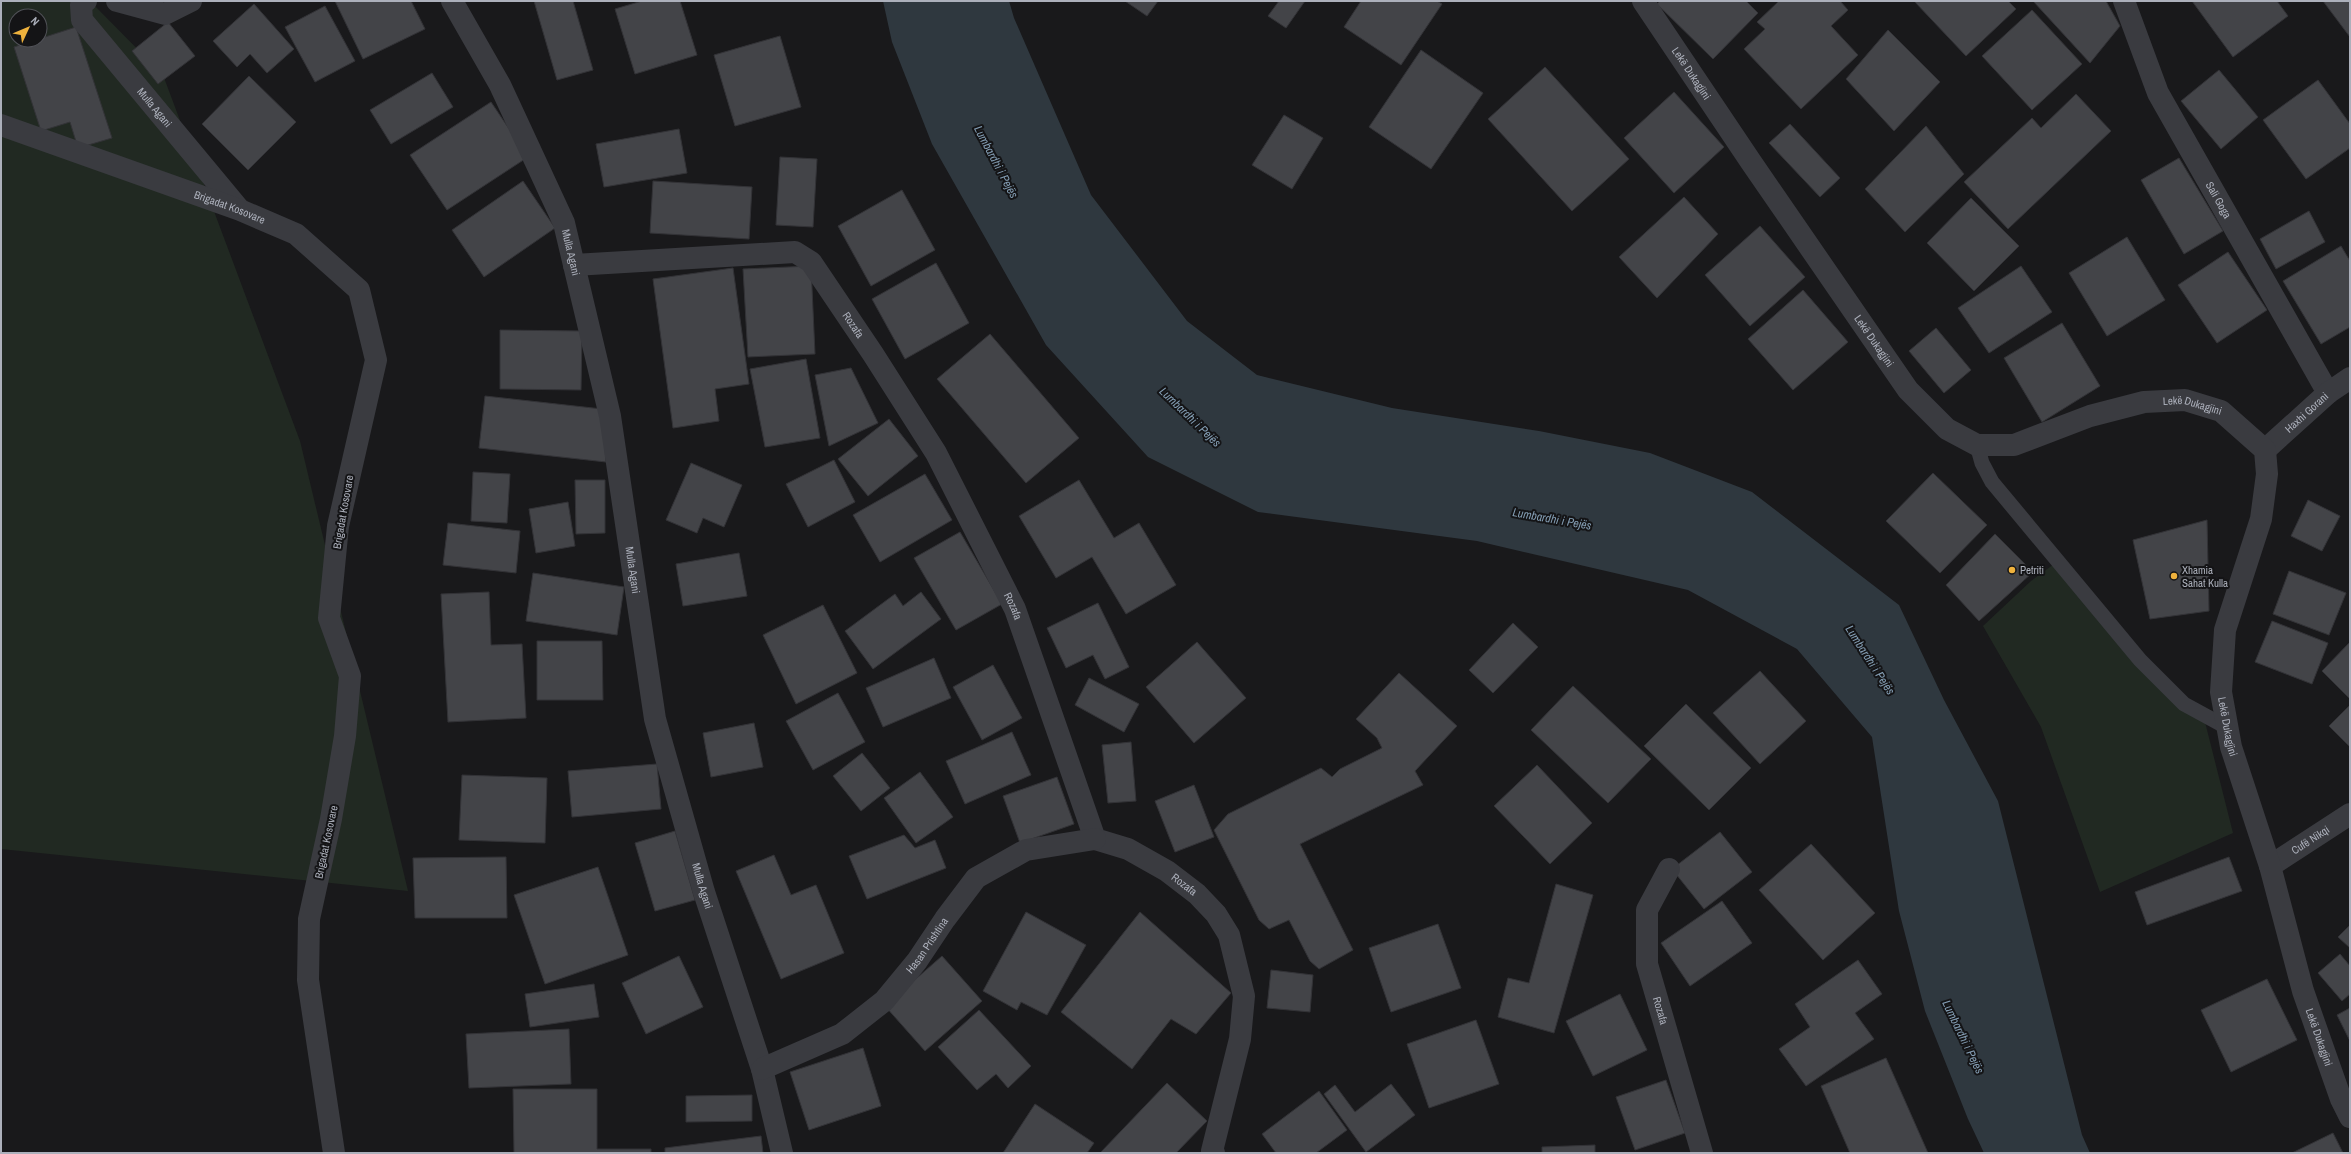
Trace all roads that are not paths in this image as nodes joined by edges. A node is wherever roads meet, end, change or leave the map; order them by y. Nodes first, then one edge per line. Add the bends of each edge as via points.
1 (86, 1) edge
2 (117, 1) edge
3 (191, 1) edge
4 (452, 1) edge
5 (1644, 1) edge
6 (2124, 1) edge
7 (1, 124) edge
8 (240, 210) junction
9 (574, 264) junction
10 (2350, 378) edge
11 (2328, 393) junction
12 (1977, 445) junction
13 (2265, 450) junction
14 (2228, 728) junction
15 (2350, 814) edge
16 (1095, 838) junction
17 (2270, 866) junction
18 (1669, 870) dead end
19 (762, 1069) junction
20 (2350, 1117) edge
21 (1212, 1152) edge
22 (334, 1153) edge
23 (782, 1153) edge
24 (1702, 1153) edge

1 - 8 street, Mulla Agani via 81,5 82,20
2 - 3 street via 165,14
4 - 9 street, Mulla Agani via 500,85 552,196 564,223
5 - 12 street, Lekë Dukagjini via 1750,162 1908,390 1947,429
6 - 11 street, Sali Goga via 2158,93
7 - 8 street, Brigadat Kosovare
8 - 22 street, Brigadat Kosovare via 296,234 359,290 376,360 338,526 329,618 350,676 345,736 331,819 309,919 308,980
9 - 16 street, Rozafa via 795,252 810,262 936,452 1012,602
9 - 19 street, Mulla Agani via 610,416 655,719 704,892
10 - 11 street, Haxhi Gorani
11 - 13 street, Haxhi Gorani
12 - 13 street, Lekë Dukagjini via 2014,444 2090,416 2144,402 2185,400 2220,411
12 - 14 lane via 1982,463 1992,482 2140,660 2184,704
13 - 14 street, Lekë Dukagjini via 2267,474 2261,519 2224,630 2222,692
14 - 17 street, Lekë Dukagjini via 2231,747
15 - 17 street, Cufë Nikqi
16 - 19 street, Hasan Prishtina via 1026,850 976,878 918,961 884,1001 842,1034
16 - 21 street, Rozafa via 1128,849 1167,871 1207,904 1229,935 1244,996 1240,1039 1226,1086
17 - 20 street, Lekë Dukagjini via 2303,991 2341,1099
18 - 24 street, Rozafa via 1647,910 1647,964
19 - 23 street, Mulla Agani

